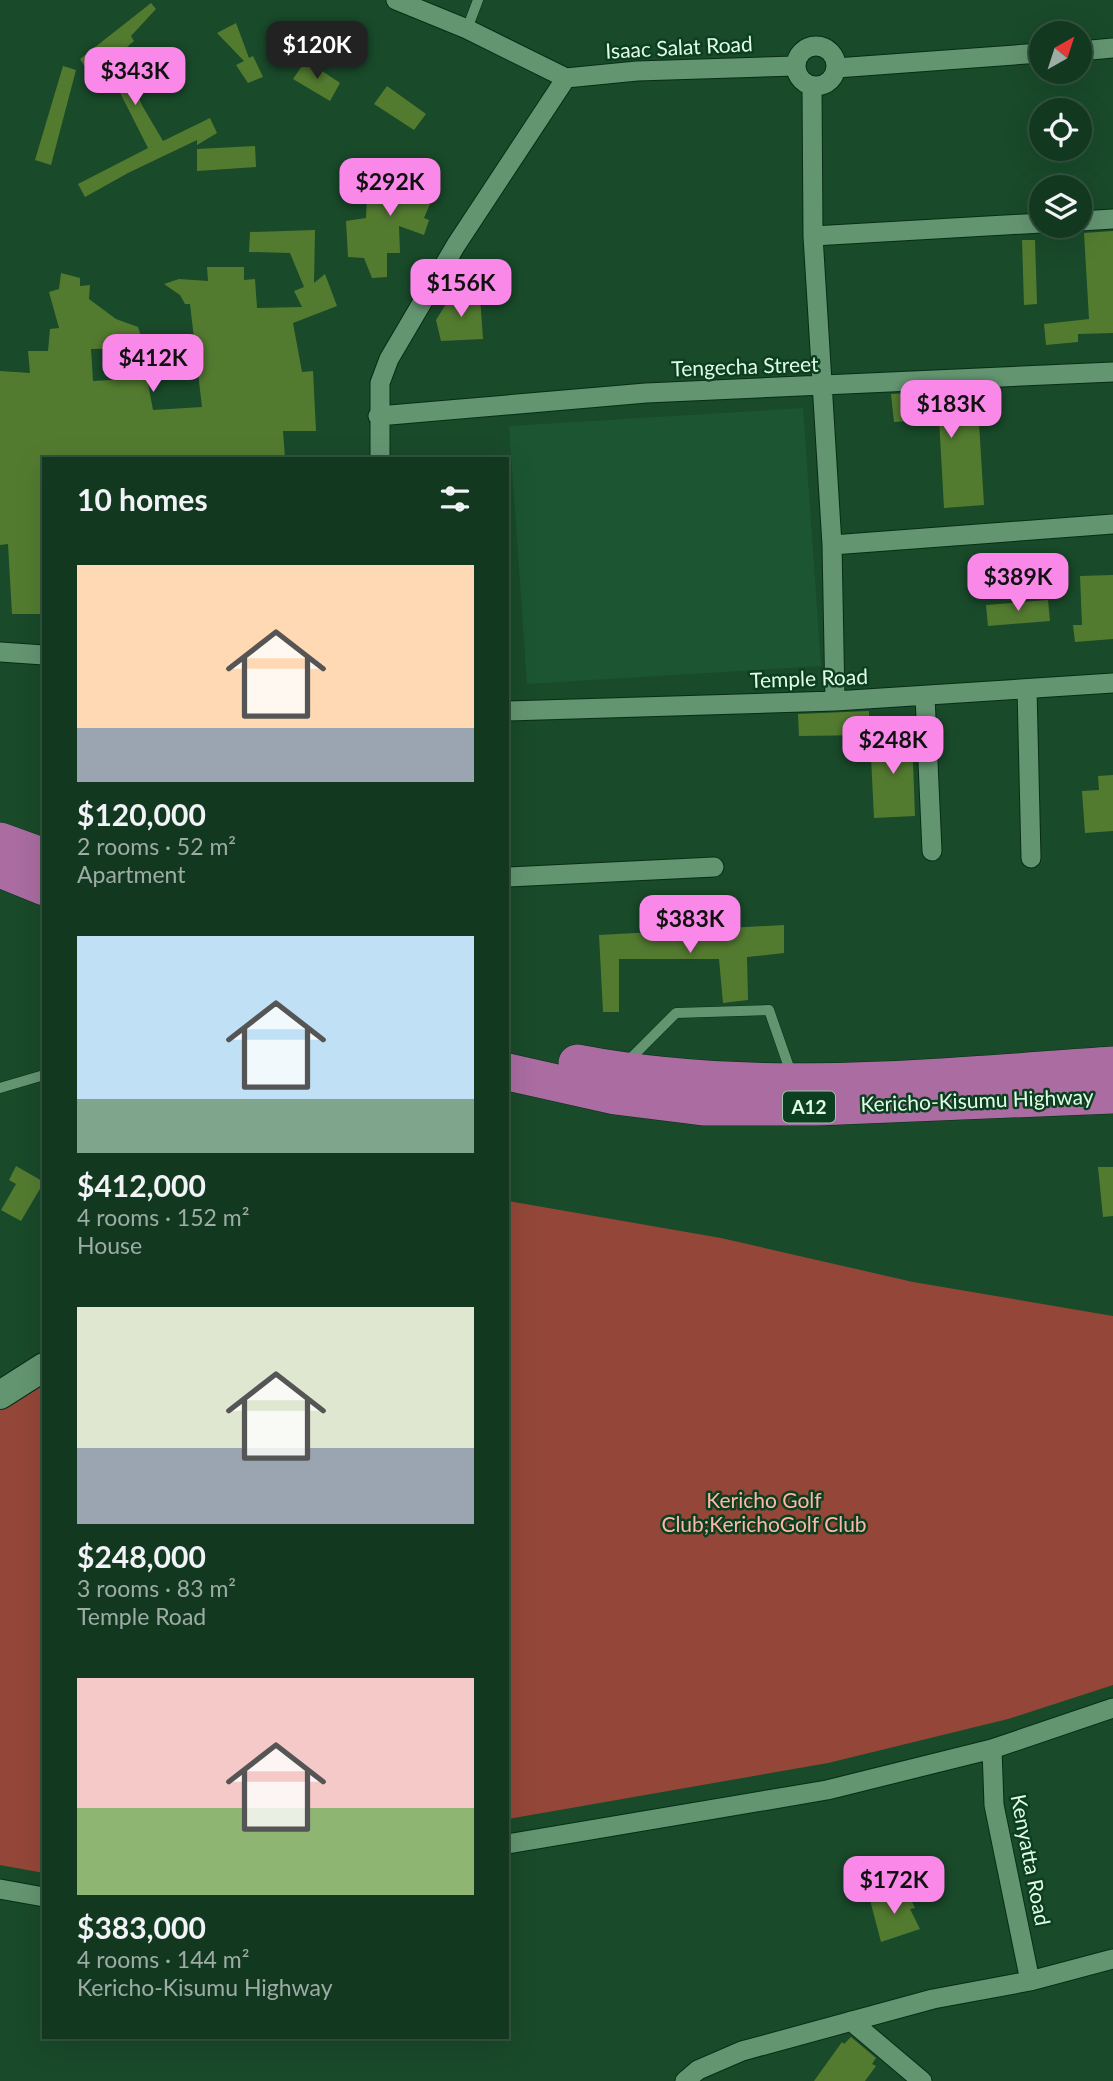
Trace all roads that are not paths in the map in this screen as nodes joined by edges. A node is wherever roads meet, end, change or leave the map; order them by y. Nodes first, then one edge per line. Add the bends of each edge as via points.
1 (396, 0) edge
2 (478, 0) edge
3 (467, 29) junction
4 (1113, 48) edge
5 (1092, 50) edge
6 (1029, 54) edge
7 (795, 66) junction
8 (836, 68) junction
9 (566, 78) junction
10 (812, 86) junction
11 (1113, 219) edge
12 (1092, 220) edge
13 (1029, 224) edge
14 (813, 236) junction
15 (1113, 372) edge
16 (821, 388) junction
17 (378, 416) junction
18 (380, 457) edge
19 (1113, 524) edge
20 (832, 545) junction
21 (0, 652) edge
22 (42, 655) edge
23 (1113, 684) edge
24 (1027, 689) junction
25 (925, 696) junction
26 (835, 701) junction
27 (509, 711) edge
28 (0, 841) edge
29 (932, 851) dead end
30 (42, 856) edge
31 (1031, 858) dead end
32 (714, 867) dead end
33 (0, 869) edge
34 (509, 877) edge
35 (42, 886) edge
36 (509, 1050) edge
37 (1113, 1065) edge
38 (618, 1071) junction
39 (509, 1072) edge
40 (42, 1076) edge
41 (794, 1084) junction
42 (0, 1088) edge
43 (1113, 1095) edge
44 (42, 1368) edge
45 (0, 1395) edge
46 (1113, 1708) edge
47 (992, 1749) junction
48 (509, 1844) edge
49 (0, 1889) edge
50 (42, 1897) edge
51 (1113, 1959) edge
52 (1030, 1981) junction
53 (851, 2021) junction
54 (685, 2081) edge
55 (922, 2081) edge

1 - 3 street
2 - 3 lane
3 - 9 street
4 - 5 street
6 - 8 street
7 - 8 street via 800,52 818,46 831,52
7 - 9 street, Isaac Salat Road
7 - 10 street via 800,79
8 - 10 street via 830,80
9 - 17 street via 401,333 380,383
10 - 14 street
11 - 12 street
13 - 14 street
14 - 16 street
15 - 16 street, Tengecha Street
16 - 17 street, Tengecha Street via 646,393
16 - 20 street
17 - 18 street
19 - 20 street
20 - 26 street
21 - 22 street
23 - 24 street, Temple Road
24 - 25 street, Temple Road
24 - 31 street
25 - 26 street, Temple Road
25 - 29 street
26 - 27 street, Temple Road
28 - 30 highway
32 - 34 street
33 - 35 highway
36 - 38 highway, Kericho-Kisumu Highway / A12
37 - 41 highway, Kericho-Kisumu Highway / A12
38 - 41 highway, Kericho-Kisumu Highway / A12
38 - 41 lane via 676,1013 769,1010
39 - 43 highway, Kericho-Kisumu Highway / A12 via 615,1096 703,1107 831,1107
40 - 42 lane
44 - 45 street
46 - 47 street
47 - 48 street via 827,1790
47 - 52 street, Kenyatta Road via 994,1805
49 - 50 street
51 - 52 street
52 - 53 street via 933,1999
53 - 54 street via 714,2061
53 - 55 street

